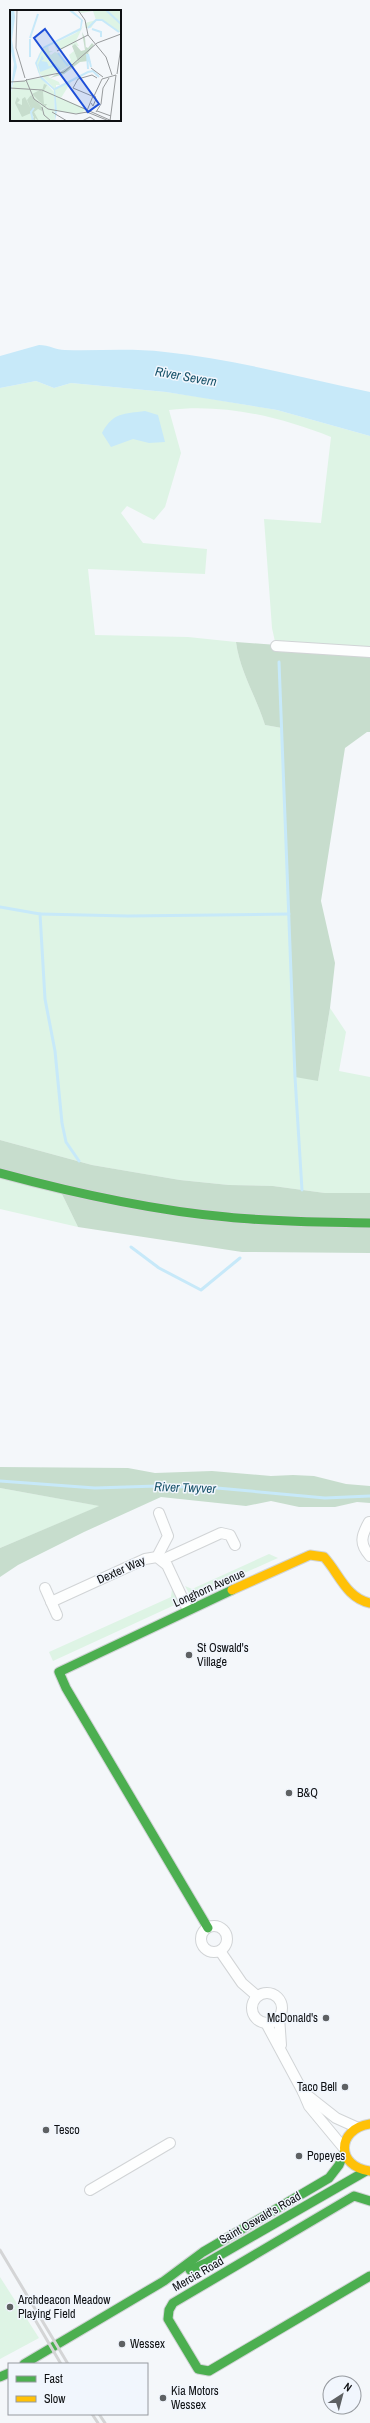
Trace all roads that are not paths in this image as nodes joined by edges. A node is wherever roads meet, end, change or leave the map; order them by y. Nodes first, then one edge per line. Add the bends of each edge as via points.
1 (276, 646) dead end
2 (370, 652) edge
3 (0, 1173) edge
4 (370, 1223) edge
5 (159, 1513) dead end
6 (369, 1522) edge
7 (234, 1545) dead end
8 (370, 1556) edge
9 (160, 1558) junction
10 (45, 1588) dead end
11 (51, 1602) junction
12 (370, 1603) edge
13 (188, 1610) junction
14 (57, 1615) dead end
15 (208, 1928) junction
16 (220, 1951) junction
17 (257, 1996) junction
18 (279, 2017) junction
19 (266, 2023) junction
20 (281, 2049) junction
21 (303, 2092) junction
22 (370, 2124) edge
23 (356, 2127) junction
24 (170, 2143) dead end
25 (344, 2150) junction
26 (368, 2171) edge
27 (90, 2190) dead end
28 (370, 2201) edge
29 (370, 2276) edge
30 (164, 2281) junction
31 (26, 2363) edge

1 - 2 street
3 - 4 main road via 60,1190 206,1215
5 - 9 street via 168,1536
6 - 8 street via 362,1534 362,1544
7 - 9 street via 230,1535 221,1532
9 - 11 street, Dexter Way via 145,1559
9 - 13 street, Dexter Way via 167,1564
10 - 11 street
11 - 14 street
12 - 13 main road, Longhorn Avenue via 353,1598 324,1557 310,1555
13 - 15 main road, Longhorn Avenue via 59,1672
15 - 16 street via 217,1927 224,1932 226,1941
15 - 16 street via 201,1935 201,1944 210,1952
16 - 17 street via 242,1983
17 - 18 street via 267,1992 277,1996 282,2004
17 - 19 street via 252,2011 256,2019
18 - 19 street
18 - 20 street
19 - 20 street
20 - 21 street
21 - 23 street via 336,2118
21 - 25 street via 309,2106
22 - 23 main road
23 - 25 main road, Saint Oswald's Road via 348,2134
24 - 27 street
25 - 26 main road via 351,2165
25 - 30 main road, Saint Oswald's Road via 329,2178 203,2252
26 - 30 main road, Saint Oswald's Road via 208,2262
28 - 29 main road, Mercia Road via 354,2196 173,2303 168,2310 168,2319 198,2369 209,2371
30 - 31 main road, Saint Oswald's Road

